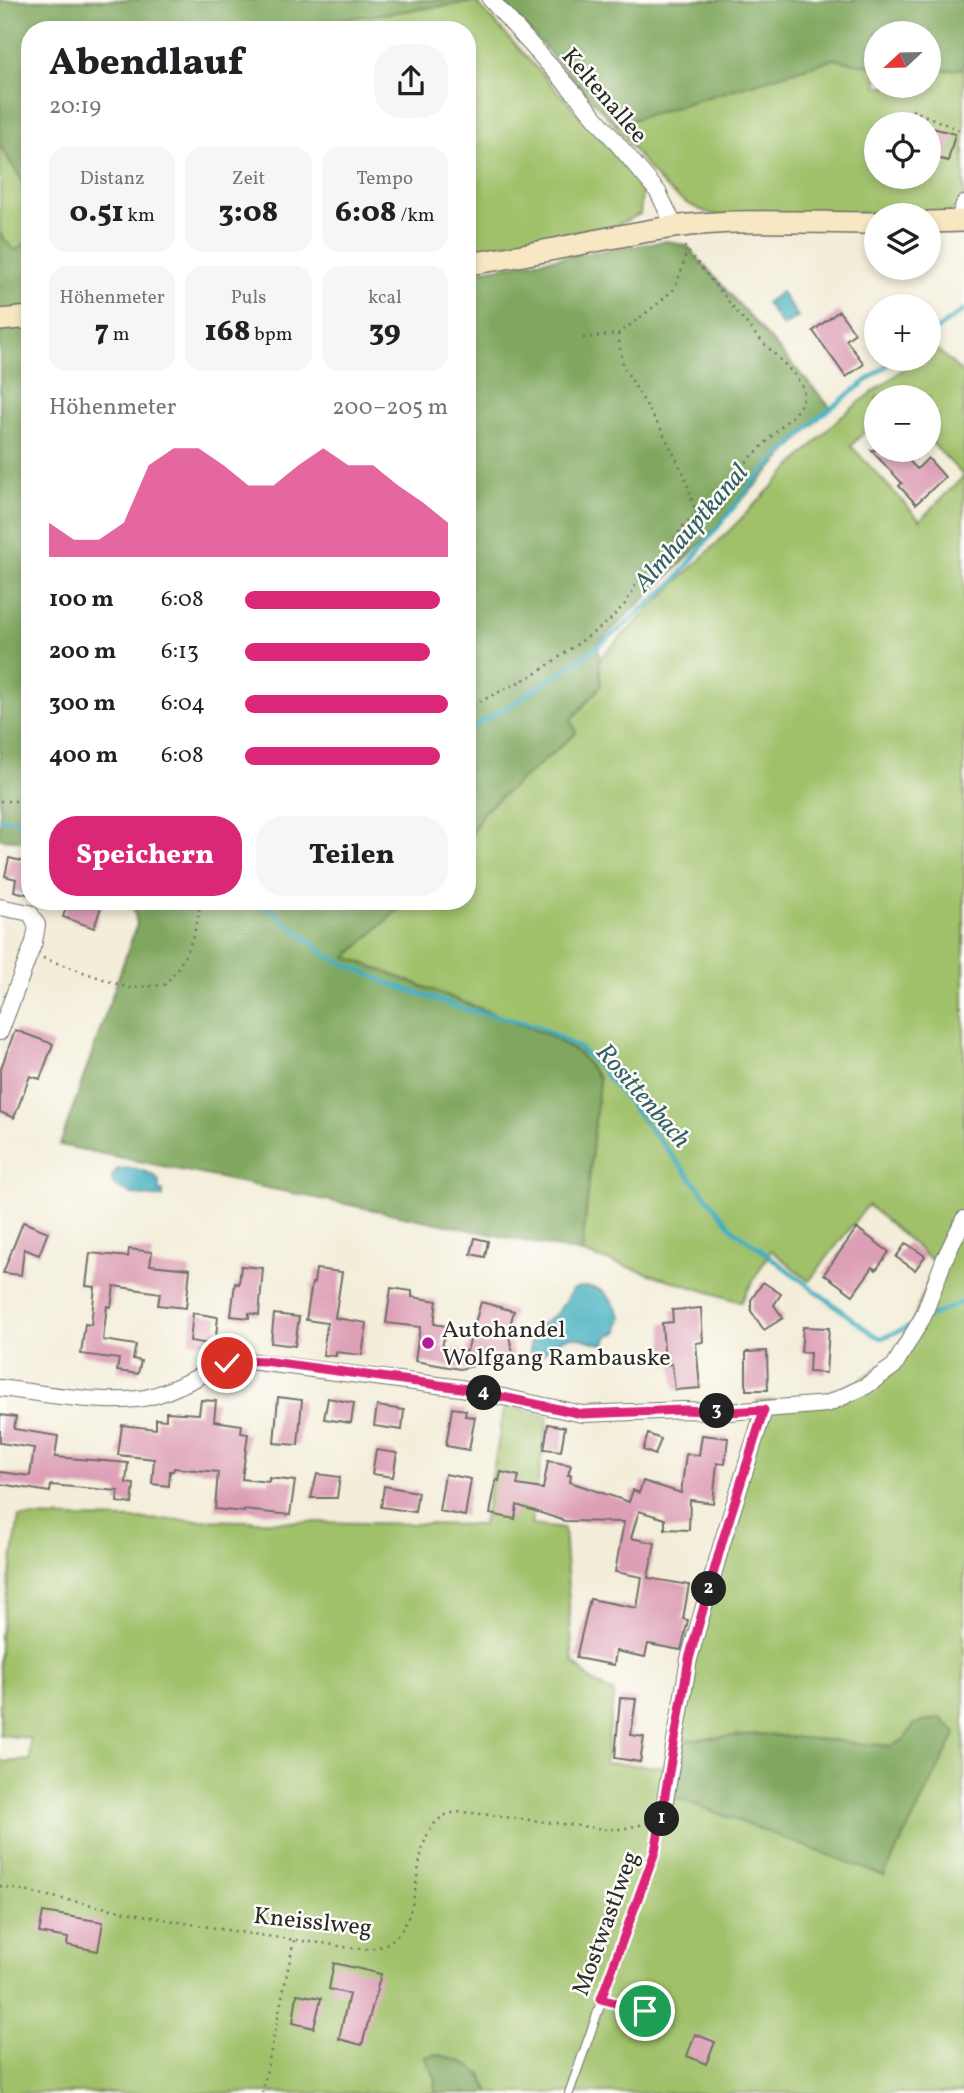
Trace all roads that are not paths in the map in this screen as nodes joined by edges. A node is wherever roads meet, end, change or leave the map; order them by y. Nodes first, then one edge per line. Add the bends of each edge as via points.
1 (491, 0) edge
2 (962, 216) edge
3 (941, 220) edge
4 (864, 223) edge
5 (678, 235) junction
6 (476, 263) edge
7 (21, 318) edge
8 (0, 320) edge
9 (0, 907) edge
10 (0, 1032) edge
11 (964, 1219) edge
12 (0, 1388) edge
13 (764, 1410) junction
14 (662, 1819) joint
15 (569, 2093) edge

1 - 5 street, Keltenallee via 658,192
2 - 3 main road
4 - 5 main road via 739,223
5 - 6 main road
7 - 8 main road
9 - 10 street via 30,913 37,925
11 - 13 street via 915,1334 894,1366 866,1386 827,1404
12 - 13 street via 118,1401 155,1396 240,1360 461,1388 582,1414
13 - 14 street, Mostwastlweg via 689,1659
14 - 15 lane, Mostwastlweg via 655,1852

